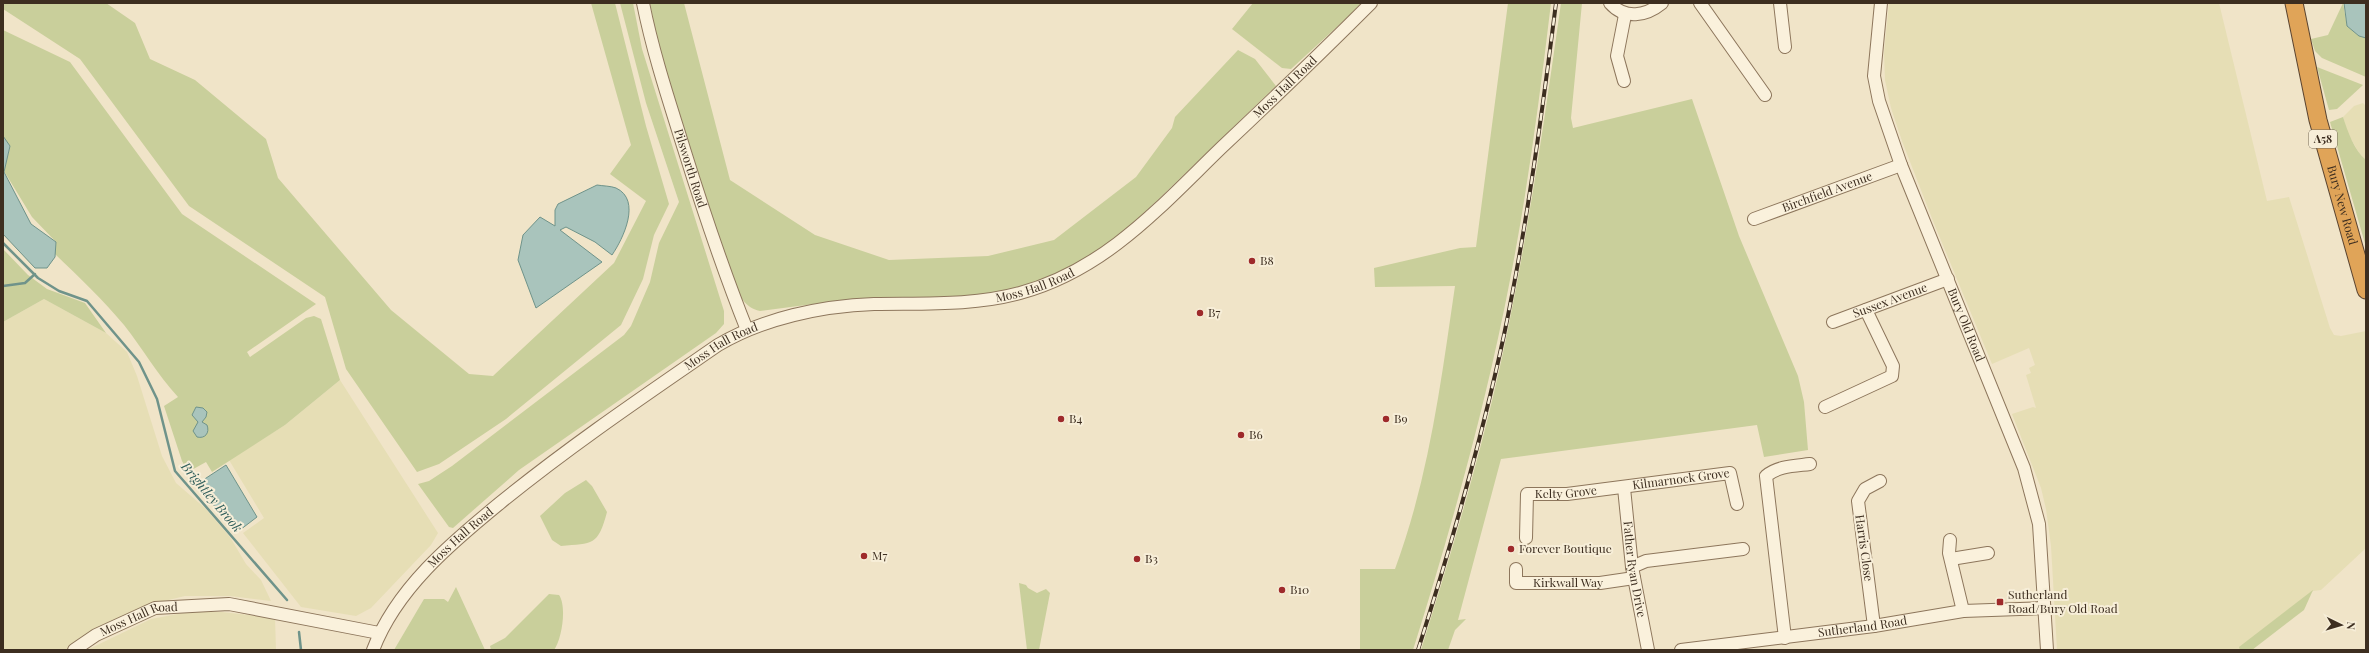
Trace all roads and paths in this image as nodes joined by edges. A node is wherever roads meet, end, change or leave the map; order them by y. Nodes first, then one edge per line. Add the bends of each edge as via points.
1 (643, 3) edge
2 (1371, 3) edge
3 (1610, 3) edge
4 (1662, 3) edge
5 (1700, 3) edge
6 (1780, 3) edge
7 (1881, 3) edge
8 (2294, 3) edge
9 (1625, 15) junction
10 (1785, 47) dead end
11 (1624, 81) dead end
12 (1765, 95) dead end
13 (1901, 165) junction
14 (1754, 219) dead end
15 (1948, 279) junction
16 (2366, 290) edge
17 (1866, 310) junction
18 (1833, 322) dead end
19 (747, 330) junction
20 (1825, 407) dead end
21 (1810, 464) dead end
22 (1880, 481) dead end
23 (1624, 488) junction
24 (1737, 504) dead end
25 (1526, 538) dead end
26 (1950, 540) dead end
27 (1743, 549) dead end
28 (1988, 553) dead end
29 (1951, 559) junction
30 (1516, 569) dead end
31 (1633, 573) junction
32 (2044, 608) junction
33 (1963, 611) junction
34 (1874, 626) junction
35 (380, 633) junction
36 (1785, 638) junction
37 (1773, 645) edge
38 (1735, 647) edge
39 (74, 650) edge
40 (373, 650) edge
41 (1648, 650) edge
42 (1681, 650) edge
43 (2047, 650) edge

1 - 19 street, Pilsworth Road via 652,45 700,200
2 - 19 street, Moss Hall Road via 1127,238 1075,272 1034,289 992,299 837,307 772,321
3 - 9 street
4 - 9 street via 1645,13
5 - 12 street
6 - 10 street
7 - 13 street, Bury Old Road via 1874,76 1879,101
8 - 16 highway, Bury New Road / A58 via 2306,70 2335,185
9 - 11 street via 1617,56 1617,64
13 - 14 street, Birchfield Avenue
13 - 15 street, Bury Old Road
15 - 17 street, Sussex Avenue
15 - 32 street, Bury Old Road via 2024,468 2034,501 2039,524
17 - 18 street, Sussex Avenue
17 - 20 street via 1893,366 1892,376
19 - 35 street, Moss Hall Road via 718,345 591,433 457,538 405,594
21 - 36 street via 1783,467 1766,476
22 - 34 street, Harris Close via 1865,489 1852,510
23 - 24 street, Kilmarnock Grove via 1730,473
23 - 25 street, Kelty Grove via 1567,494 1527,494
23 - 31 street, Father Ryan Drive
26 - 29 street
27 - 31 street via 1646,561
28 - 29 street
29 - 33 street
30 - 31 street, Kirkwall Way via 1516,583 1600,583
31 - 41 street, Father Ryan Drive
32 - 33 street, Sutherland Road
32 - 43 street, Bury Old Road
33 - 34 street, Sutherland Road
34 - 36 street, Sutherland Road
35 - 39 street, Moss Hall Road via 229,604 155,608 96,635
35 - 40 street
36 - 37 street, Sutherland Road
37 - 38 street, Sutherland Road
38 - 42 street, Sutherland Road

